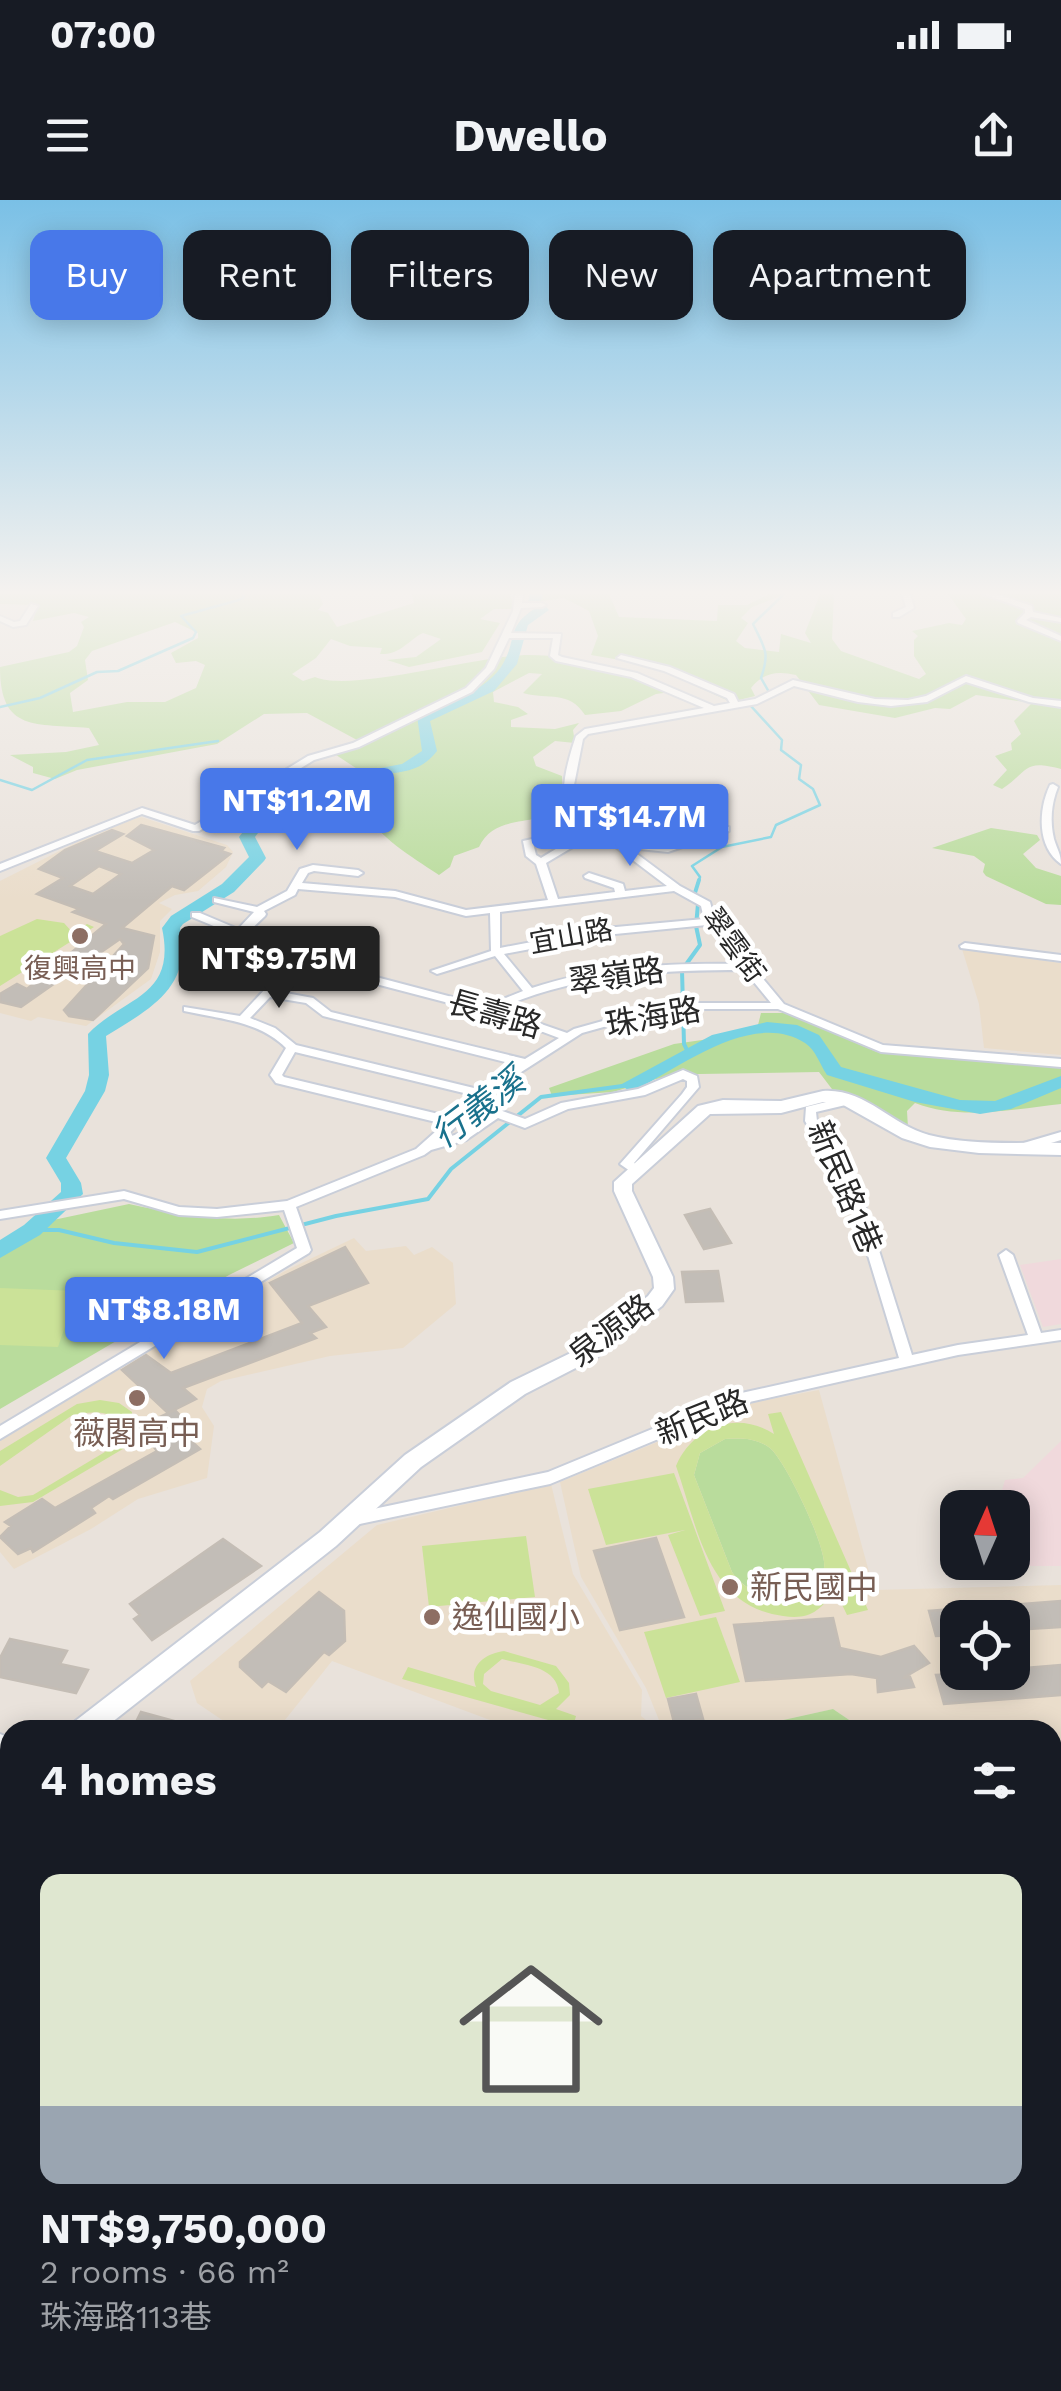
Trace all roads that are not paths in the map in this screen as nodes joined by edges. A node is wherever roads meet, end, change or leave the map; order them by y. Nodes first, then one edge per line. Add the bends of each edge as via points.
1 (455, 696) edge
2 (683, 696) edge
3 (732, 696) edge
4 (767, 696) edge
5 (844, 696) edge
6 (931, 696) edge
7 (1020, 696) edge
8 (1061, 704) edge
9 (735, 706) junction
10 (712, 709) junction
11 (1053, 788) dead end
12 (583, 825) junction
13 (726, 829) dead end
14 (528, 841) dead end
15 (619, 844) junction
16 (1061, 861) edge
17 (541, 862) junction
18 (0, 868) edge
19 (358, 873) dead end
20 (589, 876) dead end
21 (298, 886) junction
22 (676, 888) junction
23 (621, 894) junction
24 (218, 900) dead end
25 (554, 902) junction
26 (495, 908) junction
27 (258, 910) junction
28 (196, 914) dead end
29 (710, 922) junction
30 (239, 934) junction
31 (964, 946) dead end
32 (496, 949) junction
33 (1061, 958) edge
34 (214, 967) dead end
35 (749, 968) junction
36 (437, 971) dead end
37 (286, 973) dead end
38 (527, 990) junction
39 (268, 993) junction
40 (780, 1006) junction
41 (188, 1008) dead end
42 (488, 1009) junction
43 (242, 1020) junction
44 (566, 1037) junction
45 (292, 1048) junction
46 (525, 1062) junction
47 (1061, 1063) edge
48 (480, 1093) junction
49 (850, 1100) junction
50 (454, 1122) junction
51 (1061, 1136) edge
52 (426, 1148) junction
53 (1016, 1149) junction
54 (1061, 1149) edge
55 (634, 1168) junction
56 (289, 1205) junction
57 (0, 1215) edge
58 (1006, 1255) dead end
59 (1061, 1335) edge
60 (1036, 1338) junction
61 (907, 1360) junction
62 (0, 1434) edge
63 (349, 1520) junction
64 (101, 1720) edge

1 - 18 street via 299,764 196,829 142,811
2 - 10 street
3 - 9 street
4 - 9 street
5 - 6 street
7 - 8 street
9 - 10 street
10 - 12 street via 585,732 567,796
11 - 16 street via 1044,807 1051,848
12 - 15 street, 翠雲街
12 - 17 street via 580,840
13 - 15 street via 668,849
14 - 17 street
15 - 22 street, 翠雲街
17 - 25 street
19 - 21 street via 313,868
20 - 23 street via 619,886
21 - 26 street via 394,894 466,913
21 - 27 street
22 - 23 street
22 - 29 street, 翠雲街 via 706,904
23 - 25 street
24 - 27 street
25 - 26 street
26 - 32 street
27 - 30 street
28 - 30 street, 長壽路
29 - 32 street, 宜山路 via 616,928
29 - 35 street, 翠雲街
30 - 34 street
30 - 42 street, 長壽路 via 410,991
31 - 33 street
32 - 36 street, 宜山路
32 - 38 street
35 - 38 street, 翠嶺路 via 652,968
35 - 40 street, 翠雲街
37 - 39 street
38 - 42 street, 翠嶺路
39 - 43 street
39 - 46 street
40 - 44 street, 珠海路 via 687,1006
40 - 47 street, 珠海路 via 881,1048
41 - 43 street
42 - 44 street, 長壽路
43 - 45 street via 284,1037
44 - 46 street, 珠海路
45 - 48 street
45 - 50 street via 276,1074 280,1080
46 - 48 street, 珠海路
48 - 50 street, 珠海路
49 - 53 street via 909,1136
49 - 55 street via 713,1106
49 - 61 street, 新民路1巷 via 810,1110 811,1121 859,1206
50 - 52 street, 珠海路
51 - 53 street
52 - 55 street via 462,1138 500,1114 525,1124 683,1074 693,1079 686,1098 626,1164
52 - 56 street, 珠海路
53 - 54 street
55 - 63 street, 泉源路 via 623,1191 663,1277 661,1293 590,1352 518,1388 414,1460
56 - 57 street, 珠海路 via 217,1214 124,1195
56 - 62 street via 304,1250
58 - 60 street
59 - 60 street, 新民路
60 - 61 street, 新民路
61 - 63 street, 新民路 via 742,1398 550,1478
63 - 64 street, 泉源路

